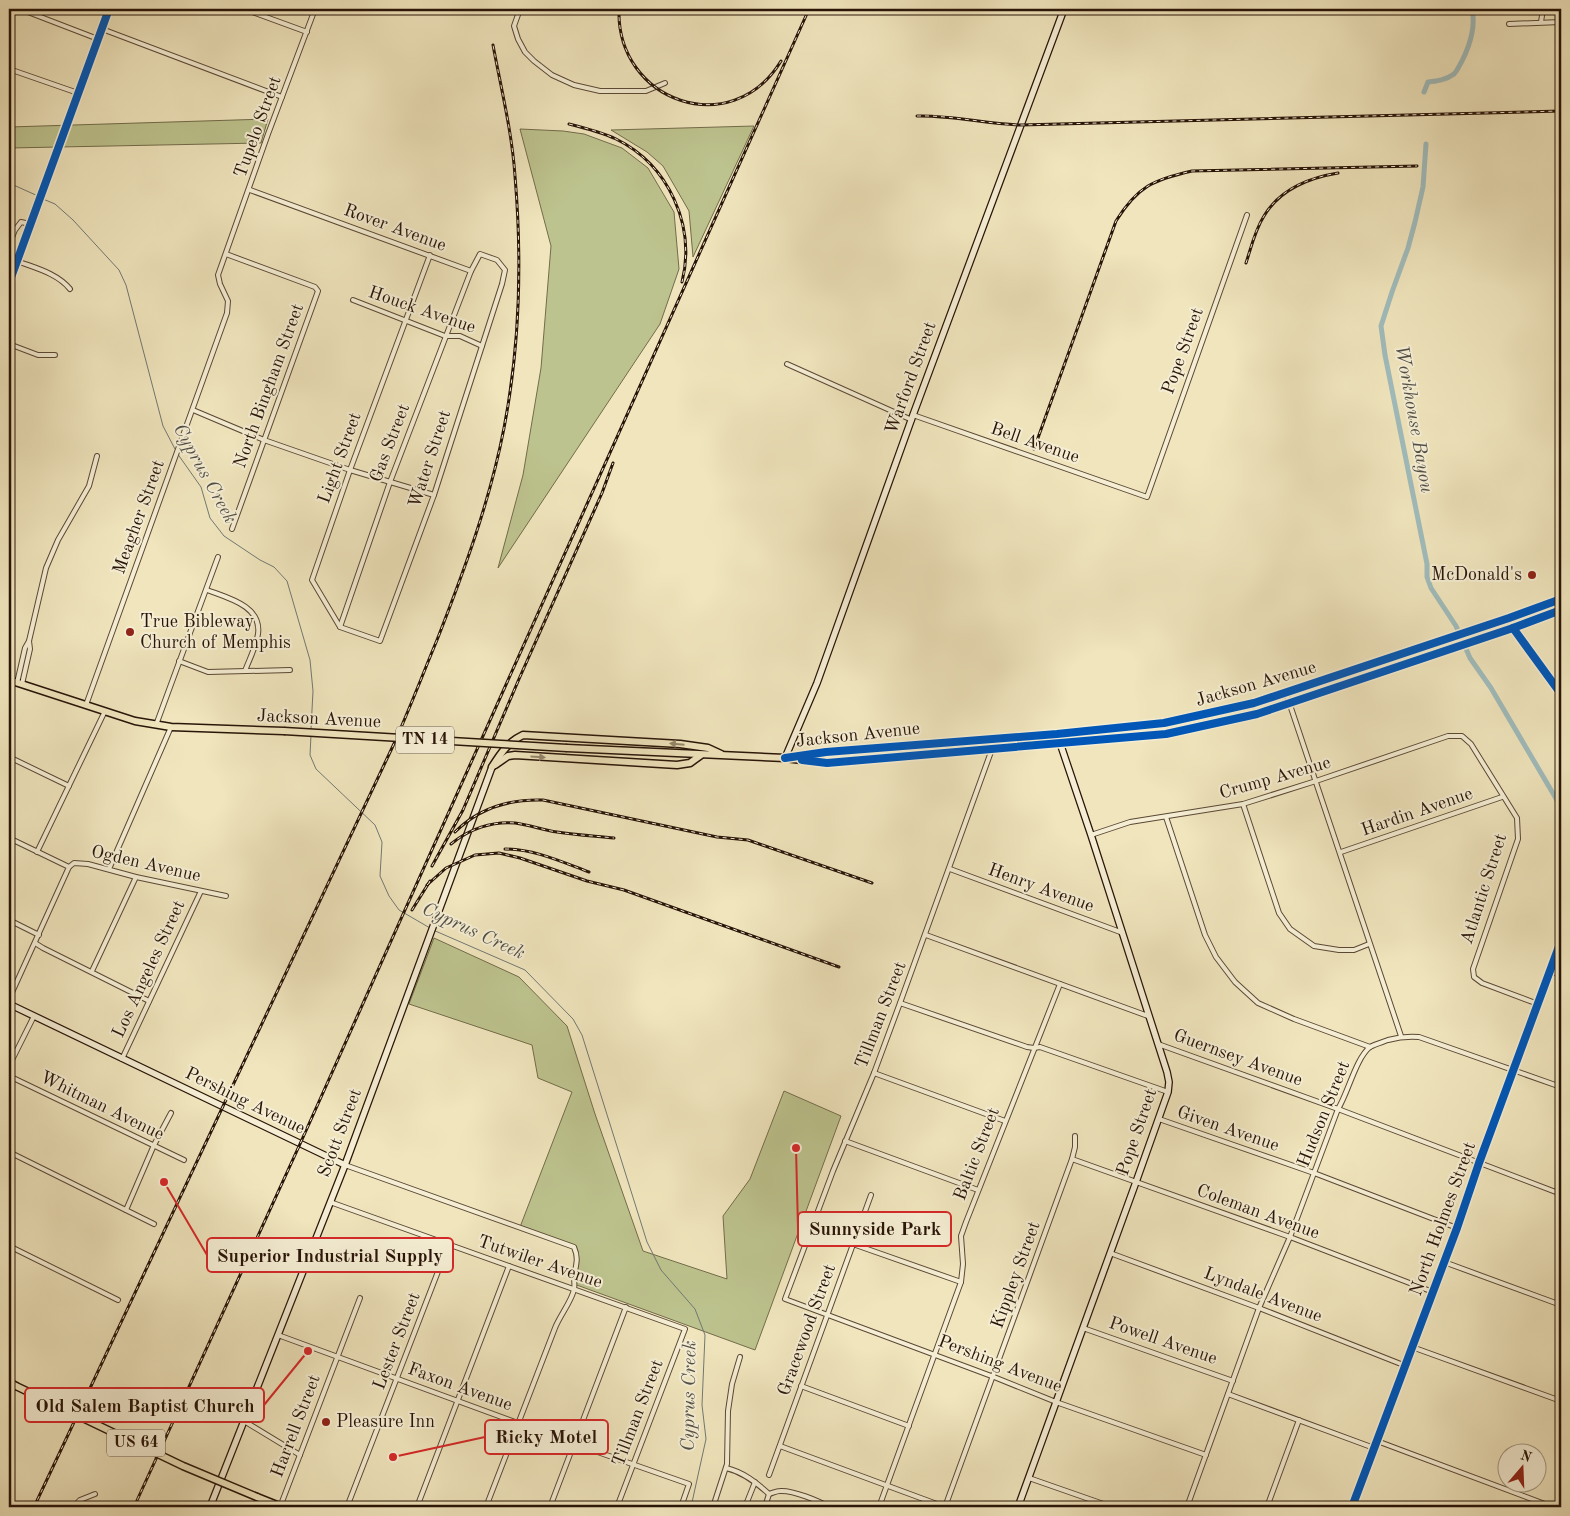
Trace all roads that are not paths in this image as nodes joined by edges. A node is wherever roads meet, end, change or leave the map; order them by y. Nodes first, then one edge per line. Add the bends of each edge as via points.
1 (20, 9) edge
2 (109, 9) edge
3 (244, 9) edge
4 (315, 9) edge
5 (520, 9) edge
6 (1064, 9) edge
7 (1544, 9) edge
8 (1541, 22) junction
9 (1561, 22) edge
10 (1508, 24) dead end
11 (102, 29) junction
12 (307, 32) junction
13 (98, 39) junction
14 (9, 69) edge
15 (665, 83) dead end
16 (78, 93) junction
17 (282, 97) junction
18 (250, 190) junction
19 (1248, 215) dead end
20 (30, 224) junction
21 (9, 245) edge
22 (226, 254) junction
23 (430, 255) junction
24 (17, 261) junction
25 (471, 271) junction
26 (9, 283) edge
27 (70, 289) dead end
28 (353, 300) dead end
29 (406, 320) junction
30 (445, 336) junction
31 (9, 344) edge
32 (482, 346) junction
33 (56, 355) dead end
34 (787, 364) dead end
35 (193, 410) junction
36 (913, 418) junction
37 (264, 440) junction
38 (97, 456) dead end
39 (350, 470) junction
40 (390, 482) junction
41 (434, 495) junction
42 (1147, 497) joint
43 (232, 529) dead end
44 (218, 557) dead end
45 (207, 590) junction
46 (1561, 599) edge
47 (1561, 610) edge
48 (1509, 618) junction
49 (340, 627) junction
50 (1513, 628) junction
51 (179, 661) junction
52 (290, 670) dead end
53 (245, 671) junction
54 (9, 680) edge
55 (19, 684) junction
56 (1286, 693) junction
57 (1561, 694) edge
58 (1290, 703) junction
59 (86, 705) junction
60 (105, 711) junction
61 (1164, 723) junction
62 (156, 725) junction
63 (171, 727) junction
64 (1057, 734) junction
65 (1166, 734) junction
66 (1462, 736) joint
67 (996, 738) junction
68 (1060, 744) junction
69 (878, 748) junction
70 (992, 749) junction
71 (701, 755) junction
72 (724, 756) junction
73 (9, 757) edge
74 (785, 758) junction
75 (879, 758) junction
76 (492, 767) junction
77 (1316, 782) junction
78 (69, 786) junction
79 (1502, 797) junction
80 (1243, 804) junction
81 (1166, 817) junction
82 (1091, 835) junction
83 (9, 838) edge
84 (37, 852) junction
85 (1341, 852) junction
86 (69, 867) junction
87 (109, 868) junction
88 (950, 869) junction
89 (136, 877) junction
90 (201, 891) junction
91 (226, 896) dead end
92 (9, 920) edge
93 (1123, 933) junction
94 (39, 935) junction
95 (926, 935) junction
96 (1561, 941) edge
97 (35, 942) junction
98 (1369, 944) junction
99 (92, 971) junction
100 (1550, 971) junction
101 (1561, 975) edge
102 (1060, 984) junction
103 (9, 999) edge
104 (149, 1001) junction
105 (900, 1003) junction
106 (9, 1004) edge
107 (1538, 1004) junction
108 (34, 1016) junction
109 (1148, 1016) junction
110 (1401, 1036) junction
111 (1158, 1044) junction
112 (1370, 1047) junction
113 (1034, 1048) junction
114 (122, 1059) junction
115 (9, 1066) edge
116 (1514, 1070) junction
117 (874, 1073) junction
118 (9, 1076) edge
119 (1561, 1087) edge
120 (1168, 1092) junction
121 (1338, 1109) junction
122 (171, 1113) dead end
123 (1159, 1119) junction
124 (1005, 1121) junction
125 (1074, 1136) dead end
126 (845, 1141) junction
127 (154, 1145) junction
128 (9, 1152) edge
129 (1072, 1159) junction
130 (184, 1160) dead end
131 (1479, 1163) junction
132 (345, 1165) junction
133 (1314, 1173) junction
134 (1136, 1182) junction
135 (978, 1190) junction
136 (1561, 1194) edge
137 (871, 1195) dead end
138 (330, 1202) junction
139 (126, 1210) junction
140 (154, 1224) dead end
141 (1457, 1228) junction
142 (1290, 1237) junction
143 (853, 1244) junction
144 (9, 1246) edge
145 (1110, 1253) junction
146 (1444, 1262) junction
147 (509, 1266) junction
148 (440, 1269) dead end
149 (961, 1282) junction
150 (574, 1289) junction
151 (1433, 1292) junction
152 (360, 1298) dead end
153 (785, 1299) joint
154 (118, 1300) dead end
155 (1561, 1305) edge
156 (626, 1307) junction
157 (1259, 1308) junction
158 (827, 1315) junction
159 (1083, 1328) junction
160 (686, 1329) joint
161 (278, 1335) junction
162 (1412, 1347) junction
163 (935, 1354) junction
164 (337, 1357) junction
165 (740, 1357) dead end
166 (1406, 1366) junction
167 (994, 1376) junction
168 (397, 1379) junction
169 (1233, 1381) junction
170 (9, 1382) edge
171 (802, 1386) junction
172 (1228, 1394) junction
173 (458, 1401) junction
174 (1561, 1401) edge
175 (1056, 1402) junction
176 (244, 1420) junction
177 (1299, 1420) junction
178 (518, 1423) junction
179 (909, 1426) junction
180 (1377, 1441) junction
181 (575, 1444) junction
182 (780, 1446) junction
183 (1374, 1448) junction
184 (300, 1455) junction
185 (1206, 1455) junction
186 (634, 1464) junction
187 (726, 1468) junction
188 (769, 1475) dead end
189 (1028, 1478) junction
190 (755, 1482) junction
191 (887, 1486) junction
192 (95, 1494) dead end
193 (769, 1494) junction
194 (766, 1506) edge
195 (73, 1507) edge
196 (210, 1507) edge
197 (281, 1507) edge
198 (347, 1507) edge
199 (416, 1507) edge
200 (486, 1507) edge
201 (550, 1507) edge
202 (617, 1507) edge
203 (680, 1507) edge
204 (713, 1507) edge
205 (746, 1507) edge
206 (772, 1507) edge
207 (829, 1507) edge
208 (879, 1507) edge
209 (945, 1507) edge
210 (1018, 1507) edge
211 (1112, 1507) edge
212 (1187, 1507) edge
213 (1267, 1507) edge
214 (1352, 1507) edge
215 (1553, 1507) edge

1 - 13 street
2 - 11 main road
3 - 12 street
4 - 12 street, Tupelo Street
5 - 15 street via 514,26 518,39 525,52 552,75 574,85 600,90 646,92
6 - 36 main road, Warford Street
7 - 8 street
8 - 9 street
8 - 10 street
11 - 13 main road
11 - 17 street
12 - 17 street, Tupelo Street
13 - 16 main road
14 - 16 street
16 - 20 main road
17 - 18 street, Tupelo Street
18 - 22 street, Tupelo Street
18 - 23 street, Rover Avenue
19 - 42 street, Pope Street
20 - 21 street via 21,222
20 - 24 main road
22 - 35 street, Meagher Street via 218,275 228,301 227,313
22 - 37 street, North Bingham Street via 310,285 318,293
23 - 25 street, Rover Avenue
23 - 29 street, Light Street
24 - 26 main road
24 - 27 street via 59,278
25 - 30 street, Gas Street
25 - 32 street, Water Street via 480,254 497,260 505,270
28 - 29 street, Houck Avenue
29 - 30 street, Houck Avenue
29 - 39 street, Light Street
30 - 32 street, Houck Avenue via 460,336
30 - 40 street, Gas Street
31 - 33 street via 38,354
32 - 41 street, Water Street
34 - 36 street, Bell Avenue
35 - 37 street
35 - 59 street, Meagher Street
36 - 42 street, Bell Avenue
36 - 74 main road, Warford Street via 817,682
37 - 39 street
37 - 43 street, North Bingham Street
38 - 55 street via 88,486 46,568 30,649
39 - 40 street
39 - 49 street, Light Street via 312,580
40 - 41 street
40 - 49 street, Gas Street
41 - 49 street, Water Street via 380,642
44 - 45 street
45 - 51 street
45 - 53 street via 244,605 258,623 258,636
46 - 48 main road, Jackson Avenue / TN 14
47 - 50 main road, Jackson Avenue / TN 14
48 - 50 main road
48 - 56 main road, Jackson Avenue / TN 14
50 - 57 main road
50 - 58 main road, Jackson Avenue / TN 14
51 - 53 street via 208,672
51 - 62 street
52 - 53 street
54 - 55 main road, Jackson Avenue / TN 14
55 - 59 main road, Jackson Avenue / TN 14
56 - 58 street
56 - 61 main road, Jackson Avenue / TN 14
58 - 65 main road, Jackson Avenue / TN 14 via 1257,714
58 - 77 street
59 - 60 main road, Jackson Avenue / TN 14
60 - 62 main road, Jackson Avenue / TN 14
60 - 78 street
61 - 64 main road, Jackson Avenue / TN 14
61 - 65 street
62 - 63 main road, Jackson Avenue / TN 14
63 - 71 main road, Jackson Avenue / TN 14, bridge
63 - 87 street
64 - 67 main road, Jackson Avenue / TN 14
64 - 68 main road, Pope Street
65 - 68 main road, Jackson Avenue / TN 14
66 - 77 street, Crump Avenue via 1448,736
66 - 79 street, Atlantic Street via 1471,744
67 - 69 main road, Jackson Avenue / TN 14
67 - 70 street, Tillman Street
68 - 70 main road, Jackson Avenue / TN 14
68 - 82 main road, Pope Street
69 - 74 main road, Jackson Avenue / TN 14
69 - 75 street
70 - 75 main road, Jackson Avenue / TN 14
70 - 88 street, Tillman Street
71 - 72 main road, Jackson Avenue / TN 14
76 -> 71 main road via 515,755 677,765 690,763
72 - 74 main road, Jackson Avenue / TN 14
72 -> 76 main road via 708,748 680,744 523,735 513,739
73 - 78 street
74 - 75 main road, Jackson Avenue / TN 14 via 827,763
76 - 132 main road, Scott Street
77 - 80 street, Crump Avenue
77 - 85 street
78 - 84 street
79 - 85 street, Hardin Avenue
79 - 107 street, Atlantic Street via 1517,818 1518,839 1473,969 1474,977
80 - 81 street, Crump Avenue
80 - 98 street via 1280,913 1290,929 1314,946 1354,950
81 - 82 street, Crump Avenue via 1130,822
81 - 112 street via 1204,935 1235,982 1258,1003
82 - 93 main road, Pope Street
83 - 84 street, Ogden Avenue
84 - 86 street, Ogden Avenue
85 - 98 street
86 - 87 street, Ogden Avenue via 74,863
86 - 94 street
87 - 89 street, Ogden Avenue
88 - 93 street, Henry Avenue
88 - 95 street, Tillman Street
89 - 90 street, Ogden Avenue
89 - 99 street
90 - 91 street, Ogden Avenue
90 - 104 street, Los Angeles Street
92 - 94 street
93 - 109 main road, Pope Street
94 - 97 street
95 - 102 street
95 - 105 street, Tillman Street
96 - 100 main road, North Holmes Street
97 - 99 street
97 - 103 street
98 - 110 street
99 - 104 street
100 - 101 street
100 - 107 main road, North Holmes Street
102 - 109 street
102 - 113 street, Baltic Street
104 - 114 street, Los Angeles Street
105 - 113 street, Given Avenue
105 - 117 street, Tillman Street
106 - 108 main road, Pershing Avenue
107 - 116 main road, North Holmes Street
108 - 114 main road, Pershing Avenue
108 - 115 street
109 - 111 main road, Pope Street
110 - 112 street, Hudson Street
110 - 116 street via 1419,1037
111 - 120 main road, Pope Street via 1167,1072
111 - 121 street, Guernsey Avenue
112 - 121 street, Hudson Street via 1357,1065
113 - 120 street, Given Avenue via 1040,1047
113 - 124 street, Baltic Street
114 - 132 main road, Pershing Avenue
116 - 119 street
116 - 131 main road, North Holmes Street
117 - 124 street
117 - 126 street, Tillman Street
118 - 127 street, Whitman Avenue
120 - 123 main road, Pope Street
121 - 131 street, Guernsey Avenue
121 - 133 street, Hudson Street
122 - 127 street
123 - 133 street, Given Avenue
123 - 134 main road, Pope Street
124 - 135 street, Baltic Street
125 - 129 street, Kippley Street
126 - 135 street
126 - 153 street, Tillman Street
127 - 130 street, Whitman Avenue
127 - 139 street
128 - 139 street
129 - 134 street, Coleman Avenue
129 - 167 street, Kippley Street
131 - 136 street, Guernsey Avenue
131 - 141 main road, North Holmes Street
132 - 138 main road, Scott Street
132 - 150 street, Pershing Avenue via 574,1247 578,1256
133 - 141 street, Given Avenue
133 - 142 street, Hudson Street
134 - 142 street, Coleman Avenue
134 - 145 main road, Pope Street
135 - 149 street, Baltic Street via 962,1236
137 - 143 street, Gracewood Street
138 - 147 street, Tutwiler Avenue
138 - 161 main road, Scott Street
139 - 140 street
141 - 146 main road, North Holmes Street
142 - 151 street, Coleman Avenue
142 - 157 street, Hudson Street
143 - 149 street
143 - 158 street, Gracewood Street
144 - 154 street
145 - 157 street, Lyndale Avenue
145 - 159 main road, Pope Street
146 - 151 main road, North Holmes Street
146 - 155 street
147 - 150 street, Tutwiler Avenue
147 - 173 street
148 - 168 street, Lester Street
149 - 163 street, Baltic Street
150 - 156 street, Tutwiler Avenue
150 - 178 street via 560,1315
151 - 162 main road, North Holmes Street
152 - 164 street, Harrell Street
153 - 158 street, Pershing Avenue
156 - 160 street, Tutwiler Avenue
156 - 181 street
157 - 166 street, Lyndale Avenue
157 - 169 street, Hudson Street
158 - 163 street, Pershing Avenue
158 - 171 street, Gracewood Street
159 - 169 street, Powell Avenue
159 - 175 main road, Pope Street
160 - 186 street, Tillman Street
161 - 164 street, Faxon Avenue
161 - 176 main road, Scott Street
162 - 166 main road, North Holmes Street
162 - 174 street
163 - 167 street, Pershing Avenue
163 - 179 street, Baltic Street
164 - 168 street, Faxon Avenue
164 - 184 street, Harrell Street
165 - 187 street via 728,1411
166 - 180 main road, North Holmes Street
167 - 175 street, Pershing Avenue
167 - 209 street, Kippley Street
168 - 173 street, Faxon Avenue
168 - 198 street, Lester Street
169 - 172 street, Hudson Street
170 - 197 main road, US 64, bridge via 183,1466
171 - 179 street
171 - 182 street, Gracewood Street
172 - 177 street
172 - 185 street, Hudson Street
173 - 178 street, Faxon Avenue
173 - 199 street
175 - 185 street, Pershing Avenue
175 - 189 main road, Pope Street
176 - 184 street
176 - 196 main road, Scott Street
177 - 183 street
177 - 213 street
178 - 181 street, Faxon Avenue
178 - 200 street
179 - 191 street, Baltic Street
180 - 183 main road, North Holmes Street
180 - 215 street
181 - 186 street, Faxon Avenue
181 - 201 street
182 - 188 street, Gracewood Street
182 - 191 street
183 - 214 main road, North Holmes Street
184 - 197 street, Harrell Street
185 - 212 street, Hudson Street
186 - 202 street, Tillman Street
186 - 203 street, Faxon Avenue via 690,1484
187 - 190 street via 736,1470
187 - 204 street
189 - 210 main road, Pope Street
189 - 211 street
190 - 193 street
190 - 205 street
191 - 208 street, Baltic Street
191 - 209 street
192 - 195 street
193 - 194 street
193 - 207 street via 785,1491
194 - 206 street

